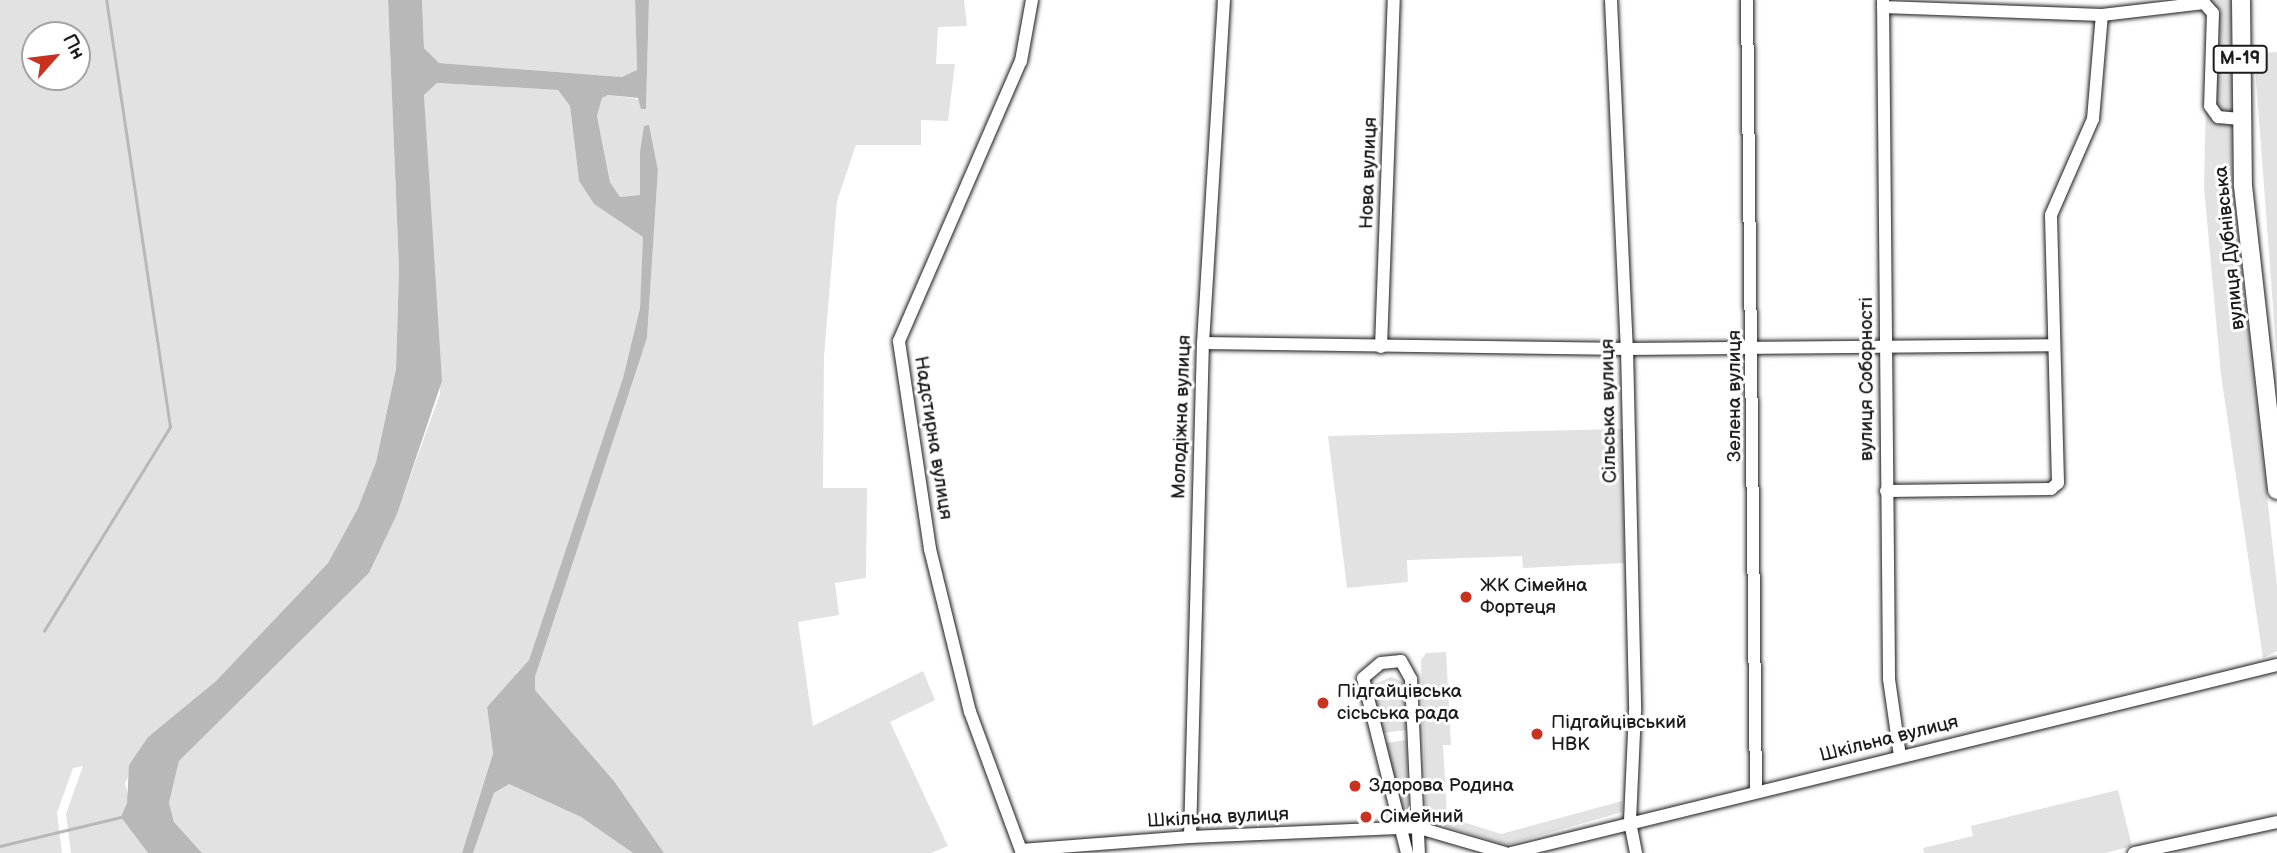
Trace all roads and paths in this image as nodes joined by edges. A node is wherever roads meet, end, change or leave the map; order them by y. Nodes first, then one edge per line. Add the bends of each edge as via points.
1 (1032, 0) edge
2 (1224, 0) edge
3 (1394, 0) edge
4 (1611, 0) edge
5 (1747, 0) edge
6 (2241, 0) edge
7 (1883, 3) edge
8 (2102, 15) junction
9 (2239, 119) junction
10 (1203, 343) junction
11 (2053, 345) junction
12 (1887, 346) junction
13 (1381, 347) junction
14 (1754, 347) junction
15 (1627, 349) junction
16 (2277, 490) edge
17 (1886, 491) junction
18 (2277, 665) edge
19 (1900, 756) junction
20 (1756, 791) junction
21 (1630, 822) junction
22 (2277, 822) edge
23 (1416, 827) junction
24 (1400, 828) junction
25 (1190, 836) junction
26 (2164, 849) edge
27 (1021, 852) edge
28 (1407, 853) edge
29 (1419, 853) edge
30 (1505, 853) edge
31 (1511, 853) edge
32 (1636, 853) edge
33 (2134, 853) edge

1 - 27 street, Надстирна вулиця via 1021,61 899,341 930,549 970,712
2 - 10 street, Молодіжна вулиця
3 - 13 street, Нова вулиця
4 - 15 street, Сільська вулиця
5 - 14 street, Зелена вулиця
6 - 9 highway, вулиця Дубнівська / М-19
7 - 8 street
7 - 12 street, вулиця Соборності
8 - 9 street via 2204,3 2213,13 2210,106 2218,117
8 - 11 street via 2093,119 2051,215
9 - 16 highway, вулиця Дубнівська / М-19
10 - 13 street
10 - 25 street, Молодіжна вулиця
11 - 12 street
11 - 17 street via 2058,483 2051,489
12 - 14 street
12 - 17 street, вулиця Соборності
13 - 15 street
14 - 15 street
14 - 20 street, Зелена вулиця
15 - 21 street, Сільська вулиця via 1635,712
17 - 19 street, вулиця Соборності via 1889,679
18 - 19 street, Шкільна вулиця
19 - 20 street, Шкільна вулиця
20 - 21 street, Шкільна вулиця
21 - 31 street, Шкільна вулиця
21 - 32 street, Сільська вулиця
22 - 26 street
23 - 24 street, Шкільна вулиця
23 - 24 street via 1411,679 1401,662 1381,663 1363,678
23 - 29 street
23 - 30 street, Шкільна вулиця
24 - 25 street, Шкільна вулиця
24 - 28 street
25 - 27 street, Шкільна вулиця
26 - 33 street

